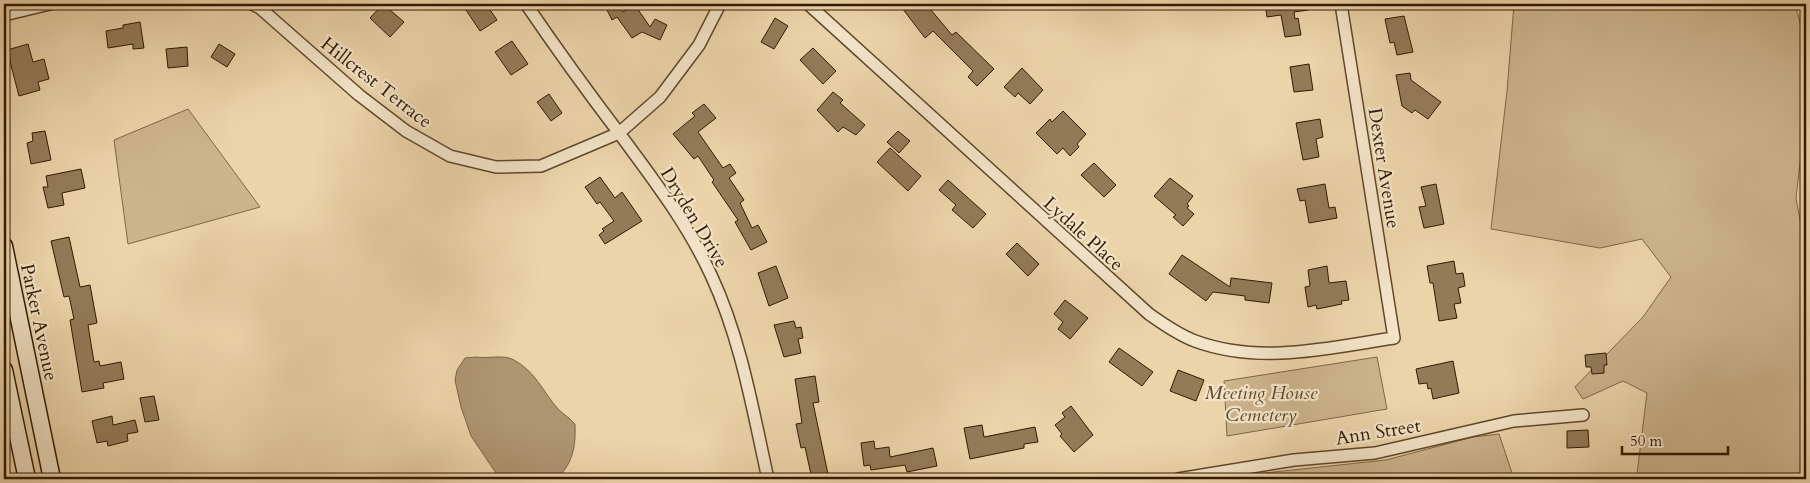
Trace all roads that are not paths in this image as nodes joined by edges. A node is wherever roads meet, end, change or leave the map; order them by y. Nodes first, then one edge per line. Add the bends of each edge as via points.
1 (50, 4) edge
2 (252, 4) edge
3 (526, 4) edge
4 (720, 4) edge
5 (808, 4) edge
6 (1342, 4) edge
7 (4, 15) edge
8 (618, 133) junction
9 (4, 246) edge
10 (1394, 338) joint
11 (4, 370) edge
12 (37, 405) junction
13 (12, 410) junction
14 (1583, 415) dead end
15 (26, 479) edge
16 (52, 479) edge
17 (768, 479) edge
18 (1178, 479) edge

1 - 7 street
2 - 8 street, Hillcrest Terrace via 400,126 450,156 496,167 541,166
3 - 8 street, Dryden Drive
4 - 8 street, Hillcrest Terrace via 699,44 660,97
5 - 10 street, Lydale Place via 1127,296 1171,328 1194,341 1220,348 1273,355
6 - 10 street, Dexter Avenue
8 - 17 street, Dryden Drive via 680,217 712,276 738,350
9 - 12 street, Parker Avenue
11 - 13 street
12 - 13 street, Parker Avenue
12 - 16 street, Parker Avenue
13 - 15 street
14 - 18 street, Ann Street via 1514,421 1374,453 1257,465

